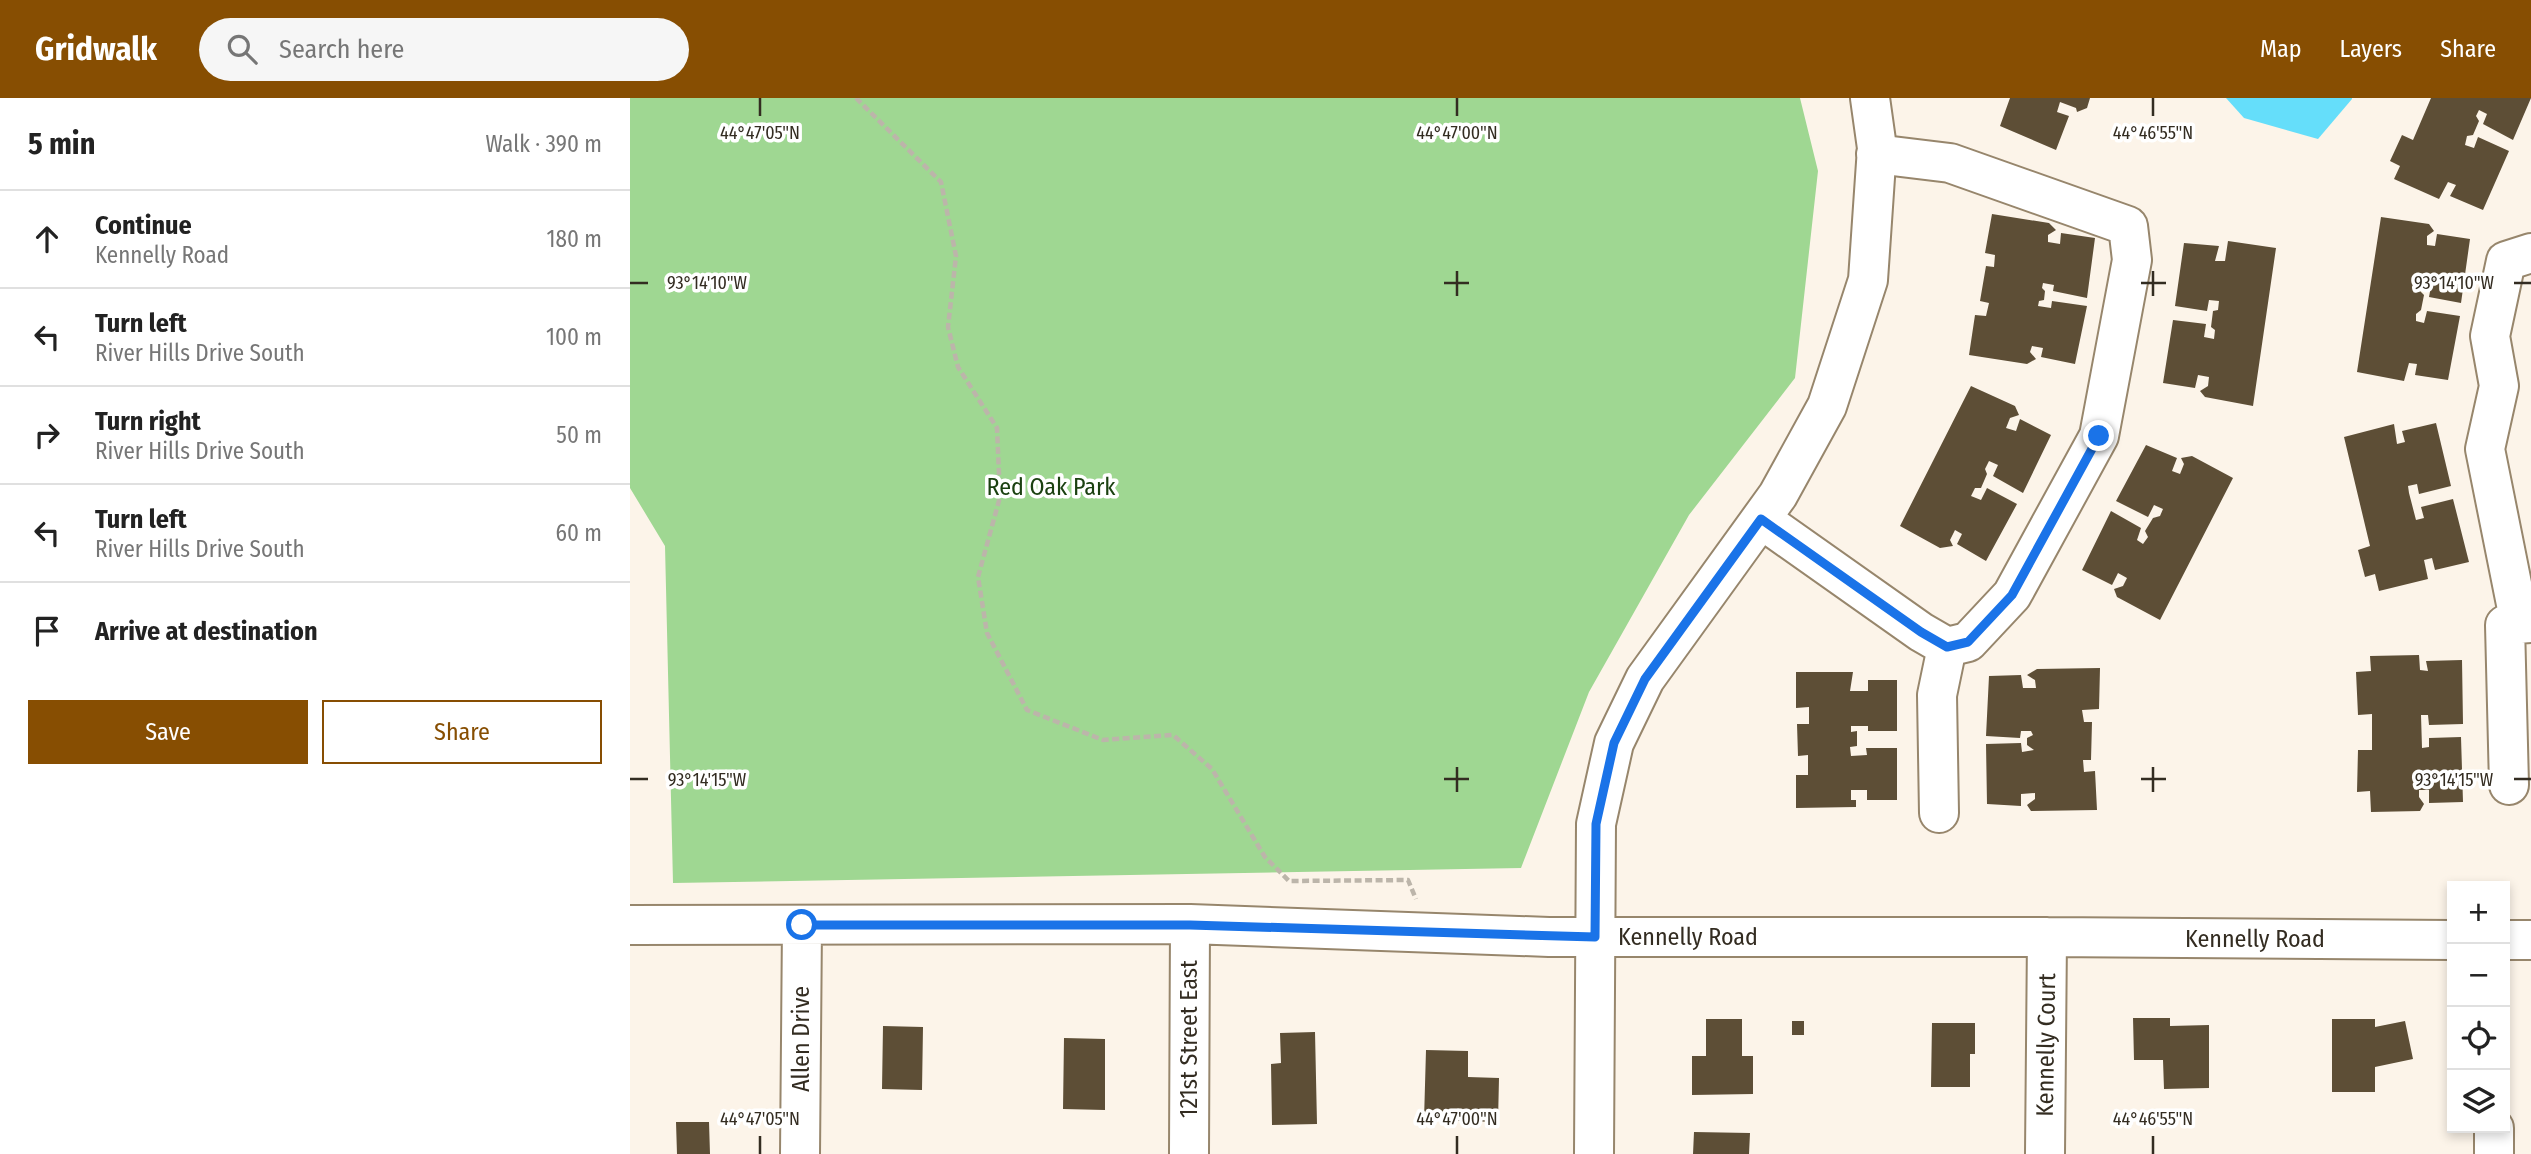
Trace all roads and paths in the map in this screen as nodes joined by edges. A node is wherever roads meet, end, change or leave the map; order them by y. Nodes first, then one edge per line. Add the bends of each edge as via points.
1 (856, 98) edge
2 (1870, 98) edge
3 (1876, 153) junction
4 (2531, 253) edge
5 (1761, 519) junction
6 (2526, 623) edge
7 (1947, 647) junction
8 (2509, 785) dead end
9 (1939, 813) dead end
10 (1420, 908) dead end
11 (630, 925) edge
12 (802, 925) junction
13 (1190, 925) junction
14 (1595, 937) junction
15 (2047, 937) junction
16 (2447, 940) edge
17 (2510, 940) edge
18 (2531, 940) edge
19 (2494, 1133) edge
20 (800, 1154) edge
21 (1189, 1154) edge
22 (1594, 1154) edge
23 (2045, 1154) edge
24 (2494, 1154) edge

1 - 10 path via 941,183 956,256 948,327 958,367 997,428 1000,497 978,577 987,633 1027,710 1103,740 1173,735 1212,769 1265,857 1289,881 1408,880
2 - 3 street
3 - 5 street via 1868,280 1828,406
3 - 7 street via 1950,163 2128,226 2132,260 2099,436 2012,595 1968,642
4 - 6 street via 2506,261 2490,336 2499,386 2485,449
5 - 7 street
5 - 14 street via 1645,679 1614,743 1596,824
6 - 8 street via 2505,625
7 - 9 street via 1937,695
11 - 12 street, Kennelly Road
12 - 13 street, Kennelly Road
12 - 20 street, Allen Drive
13 - 14 street, Kennelly Road
13 - 21 street, 121st Street East
14 - 15 street, Kennelly Road
14 - 22 street
15 - 16 street, Kennelly Road
15 - 23 street, Kennelly Court
17 - 18 street
19 - 24 street

